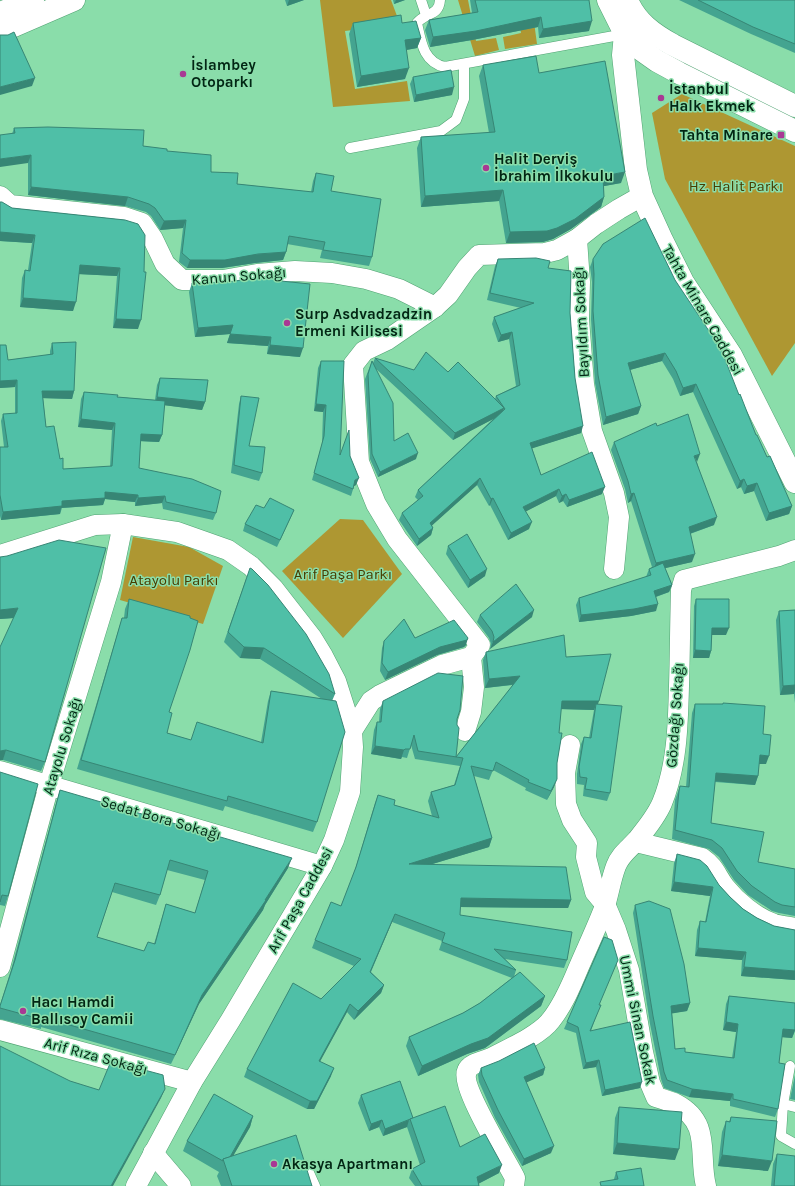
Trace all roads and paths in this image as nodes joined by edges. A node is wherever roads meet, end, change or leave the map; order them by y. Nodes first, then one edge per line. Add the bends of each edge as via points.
1 (33, 0) edge
2 (74, 0) edge
3 (421, 0) edge
4 (440, 0) edge
5 (608, 0) edge
6 (626, 0) edge
7 (426, 15) junction
8 (6, 16) edge
9 (634, 29) junction
10 (464, 64) junction
11 (795, 106) edge
12 (795, 131) edge
13 (350, 148) dead end
14 (0, 196) edge
15 (642, 196) junction
16 (577, 239) junction
17 (436, 307) junction
18 (795, 482) edge
19 (123, 524) junction
20 (795, 550) edge
21 (0, 555) edge
22 (614, 569) dead end
23 (471, 657) junction
24 (352, 731) junction
25 (465, 731) dead end
26 (570, 745) dead end
27 (0, 771) edge
28 (49, 785) junction
29 (636, 842) junction
30 (322, 866) junction
31 (605, 904) junction
32 (795, 928) edge
33 (0, 967) edge
34 (0, 1030) edge
35 (790, 1066) dead end
36 (192, 1082) junction
37 (783, 1104) junction
38 (795, 1107) edge
39 (795, 1144) edge
40 (153, 1153) junction
41 (306, 1166) edge
42 (136, 1186) edge
43 (181, 1186) edge
44 (315, 1186) edge
45 (514, 1186) edge
46 (706, 1186) edge

1 - 8 main road
2 - 8 main road
3 - 7 lane
4 - 7 lane via 438,10
5 - 9 main road
6 - 9 main road via 637,18
7 - 10 lane via 417,23 423,50 437,66
9 - 10 lane
9 - 11 main road via 654,34
9 - 12 main road via 640,49 657,61
9 - 15 main road, Tahta Minare Caddesi via 624,55 636,170
10 - 13 lane via 464,99 456,120 451,124 441,131
14 - 17 street, Kanun Sokağı via 10,205 124,217 142,223 153,238 165,264 182,280 223,280 295,271 332,272 399,289
15 - 16 street via 596,224
15 - 18 main road, Tahta Minare Caddesi via 683,282 731,355
16 - 17 street via 557,250 545,253 479,255
16 - 22 street, Bayıldım Sokağı via 584,384 592,431 614,493 619,517
17 - 23 street via 387,340 364,351 353,365 359,462 376,504 397,539 480,645
19 - 21 street, Arif Paşa Caddesi via 95,525
19 - 24 street, Arif Paşa Caddesi via 177,532 228,550 251,566 273,588 312,638 336,681
19 - 28 street, Atayolu Sokağı via 111,582
20 - 29 street, Gözdağı Sokağı via 684,580 681,590 674,758 661,804
23 - 24 street via 442,665 380,695 371,702
23 - 25 street via 474,687 471,712
24 - 30 street, Arif Paşa Caddesi via 350,792 334,840
26 - 31 street, Ummi Sinan Sokak via 565,774 566,804 572,820 587,843 586,857 595,892
27 - 28 street, Sedat Bora Sokağı
28 - 30 street, Sedat Bora Sokağı
28 - 33 street, Atayolu Sokağı
29 - 31 street, Gözdağı Sokağı via 626,850 617,863
29 - 32 street via 702,858 711,864 733,896 747,908 774,924
30 - 36 street, Arif Paşa Caddesi
31 - 45 street, Gözdağı Sokağı via 568,993 551,1021 533,1036 467,1070 469,1090 515,1178
31 - 46 street, Ummi Sinan Sokak via 629,970 650,1083 656,1097 692,1115 700,1130
34 - 36 street, Arif Rıza Sokağı
35 - 37 lane
36 - 40 street, Arif Paşa Caddesi
37 - 38 lane
37 - 39 lane via 781,1136
40 - 42 street, Arif Paşa Caddesi
40 - 43 street
41 - 44 lane

